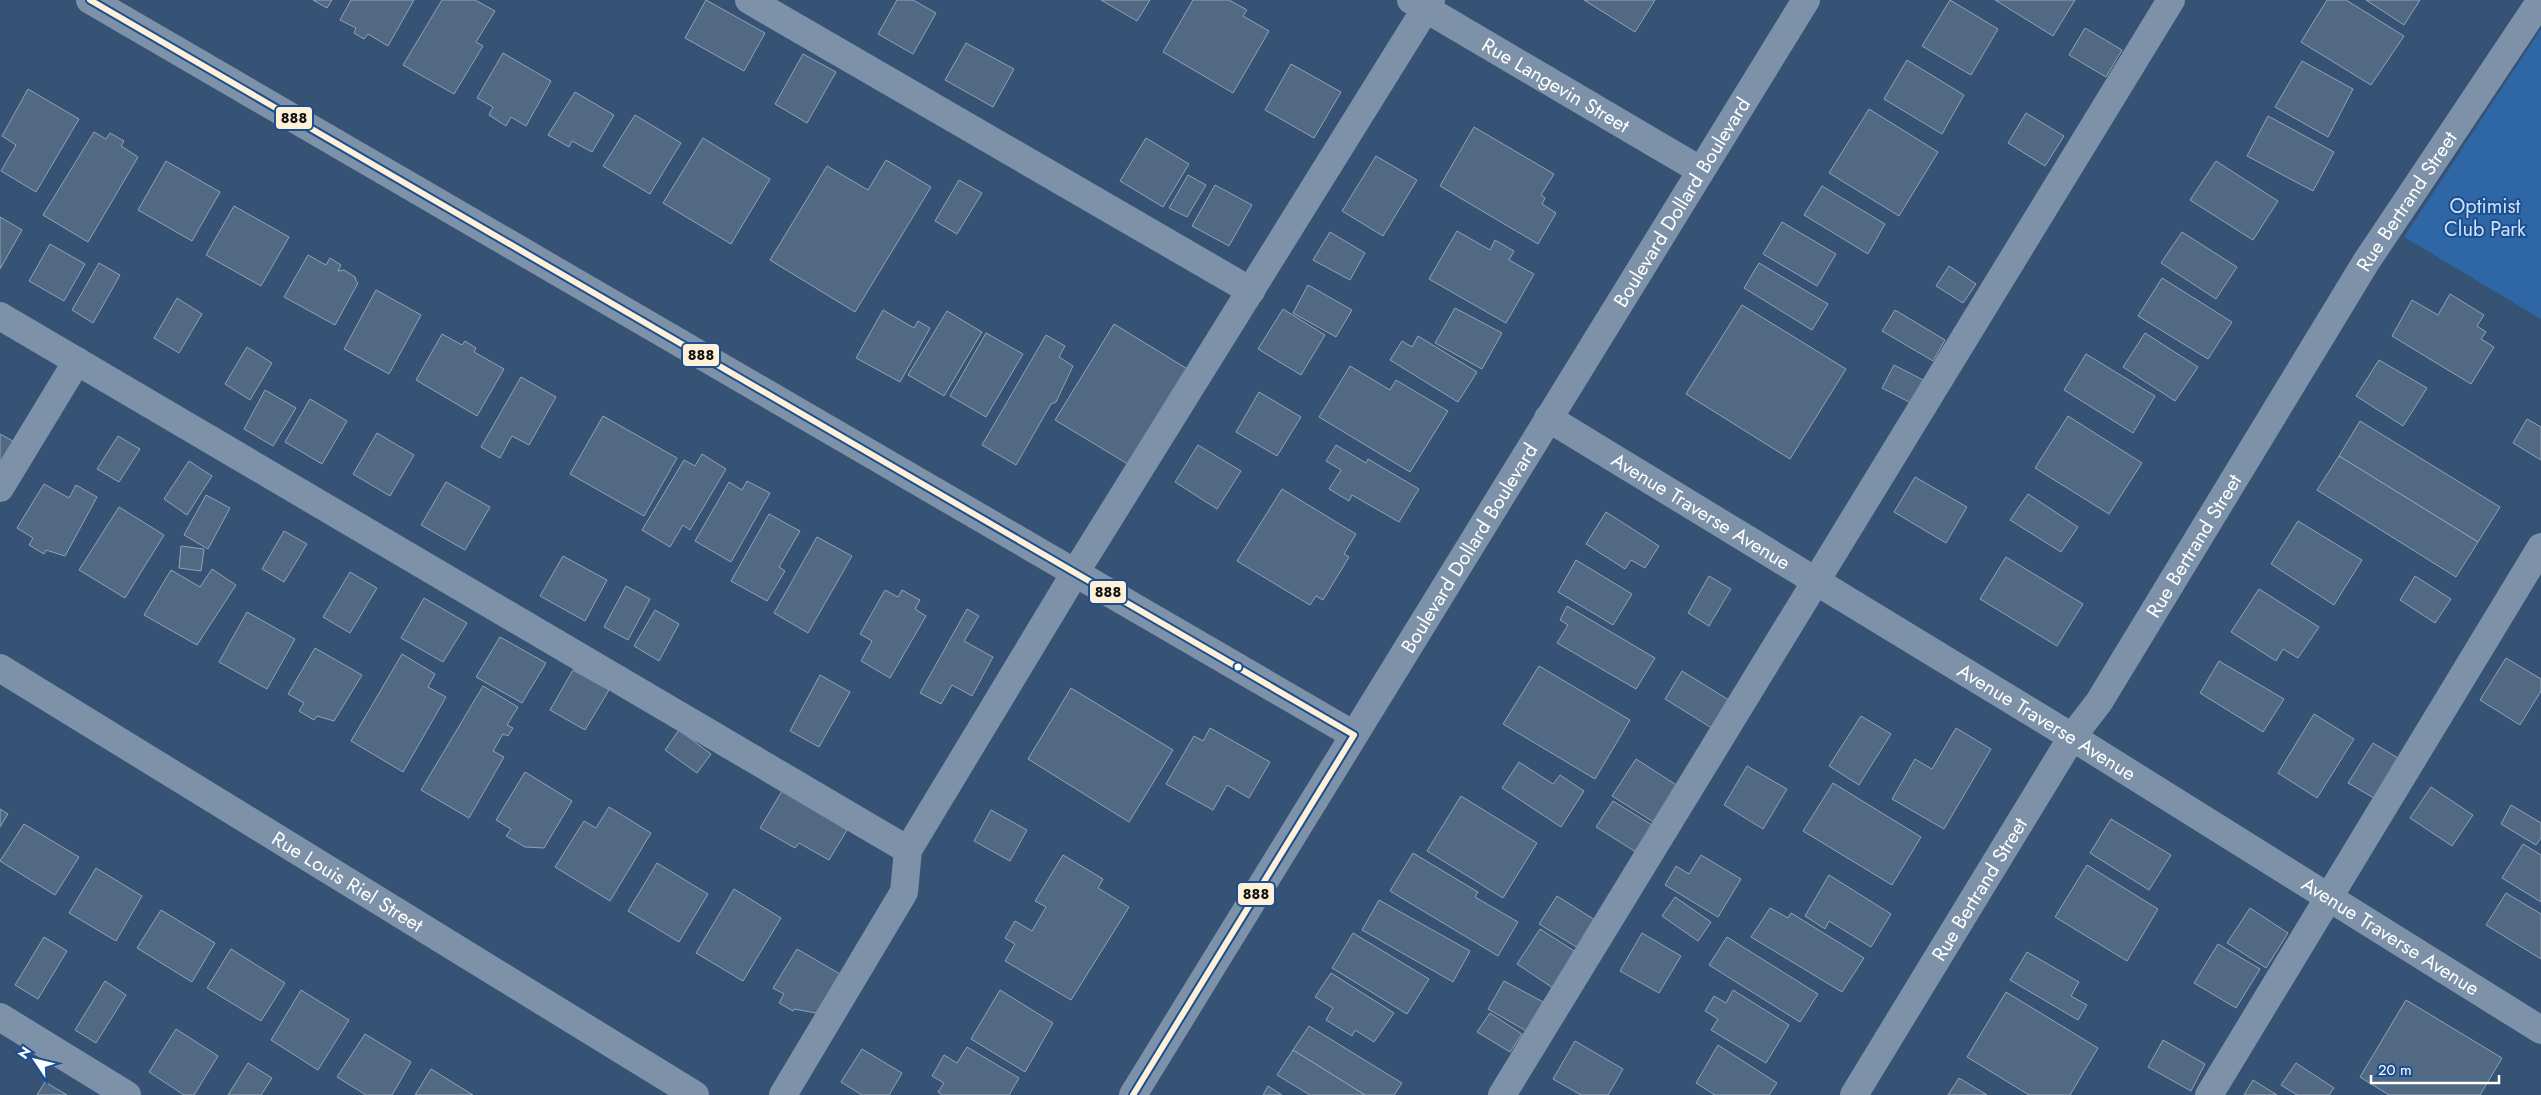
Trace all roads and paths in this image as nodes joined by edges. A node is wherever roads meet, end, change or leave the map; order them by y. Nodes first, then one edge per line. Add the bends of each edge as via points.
1 (90, 0) edge
2 (749, 0) edge
3 (1806, 0) edge
4 (2171, 0) edge
5 (2541, 0) edge
6 (1423, 3) edge
7 (1700, 170) junction
8 (1251, 291) junction
9 (0, 316) edge
10 (77, 362) junction
11 (1548, 418) junction
12 (0, 488) edge
13 (2541, 547) edge
14 (1075, 573) junction
15 (1815, 582) junction
16 (0, 668) edge
17 (1354, 735) junction
18 (2072, 737) junction
19 (908, 850) junction
20 (2329, 898) junction
21 (0, 1017) edge
22 (2541, 1030) edge
23 (128, 1095) edge
24 (695, 1095) edge
25 (783, 1095) edge
26 (1133, 1095) edge
27 (1502, 1095) edge
28 (1854, 1095) edge
29 (2209, 1095) edge

1 - 14 street
2 - 8 street
3 - 7 street, Boulevard Dollard Boulevard
4 - 15 street
5 - 18 street, Rue Bertrand Street via 2366,262 2099,702
6 - 7 street, Rue Langevin Street
6 - 8 street
7 - 11 street, Boulevard Dollard Boulevard
8 - 14 street
9 - 10 street
10 - 12 street
10 - 19 street
11 - 15 street, Avenue Traverse Avenue
11 - 17 street, Boulevard Dollard Boulevard
13 - 20 street
14 - 17 street
14 - 19 street
15 - 18 street, Avenue Traverse Avenue
15 - 27 street
16 - 24 street, Rue Louis Riel Street
17 - 26 street, Boulevard Dollard Boulevard
18 - 20 street, Avenue Traverse Avenue
18 - 28 street, Rue Bertrand Street
19 - 25 street via 904,892
20 - 22 street, Avenue Traverse Avenue
20 - 29 street
21 - 23 street

